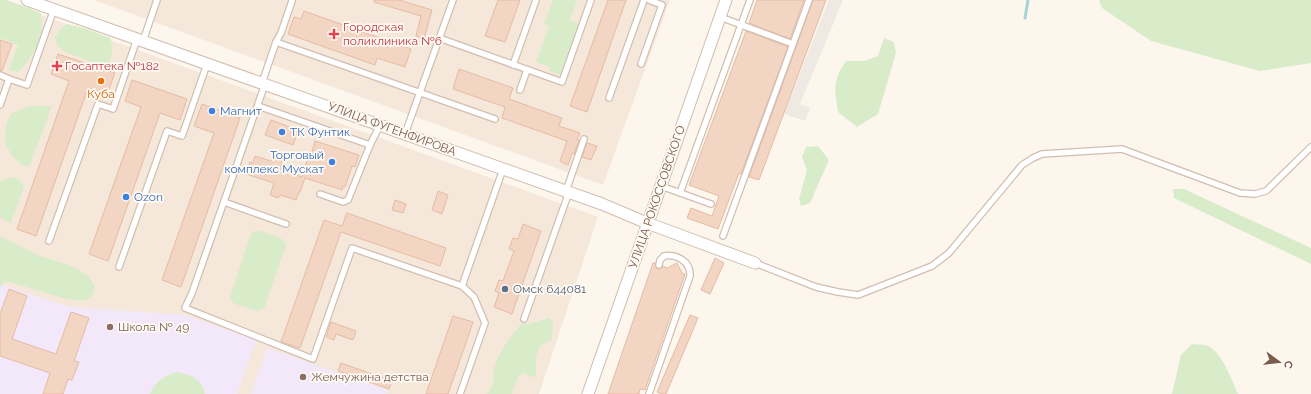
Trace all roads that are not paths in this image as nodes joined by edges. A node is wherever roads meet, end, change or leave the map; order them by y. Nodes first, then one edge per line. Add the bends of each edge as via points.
1 (27, 0) edge
2 (157, 0) edge
3 (453, 0) edge
4 (536, 0) edge
5 (591, 0) edge
6 (644, 0) edge
7 (649, 0) edge
8 (726, 0) edge
9 (750, 0) edge
10 (809, 0) edge
11 (292, 1) dead end
12 (54, 9) junction
13 (720, 17) junction
14 (741, 25) junction
15 (439, 38) junction
16 (140, 40) junction
17 (276, 42) junction
18 (793, 44) junction
19 (207, 64) junction
20 (641, 64) dead end
21 (513, 65) junction
22 (528, 70) junction
23 (0, 75) edge
24 (9, 79) junction
25 (264, 84) junction
26 (520, 90) dead end
27 (420, 93) junction
28 (609, 98) dead end
29 (0, 105) edge
30 (258, 106) junction
31 (495, 119) dead end
32 (380, 125) junction
33 (405, 134) junction
34 (584, 139) dead end
35 (370, 145) junction
36 (1311, 147) edge
37 (503, 169) junction
38 (660, 186) junction
39 (567, 191) junction
40 (680, 193) junction
41 (320, 194) dead end
42 (224, 202) junction
43 (711, 204) dead end
44 (647, 223) junction
45 (286, 224) dead end
46 (723, 236) dead end
47 (49, 241) dead end
48 (755, 263) joint
49 (659, 265) dead end
50 (119, 267) dead end
51 (462, 286) junction
52 (524, 319) dead end
53 (460, 394) edge
54 (588, 394) edge
55 (649, 394) edge

1 - 12 street, УЛИЦА ФУГЕНФИРОВА
2 - 16 lane
3 - 15 lane
4 - 21 lane
5 - 22 lane via 562,82
6 - 28 lane
7 - 20 lane via 662,5
8 - 13 street, УЛИЦА РОКОССОВСКОГО
9 - 14 lane
10 - 18 lane
11 - 17 lane
12 - 16 street, УЛИЦА ФУГЕНФИРОВА
12 - 24 lane via 27,85
13 - 14 lane
13 - 38 street, УЛИЦА РОКОССОВСКОГО
14 - 18 lane
14 - 40 lane
15 - 21 lane
15 - 27 lane
16 - 19 street, УЛИЦА ФУГЕНФИРОВА
16 - 47 lane via 113,109 98,104
17 - 25 lane
17 - 27 lane
18 - 46 lane
19 - 25 street, УЛИЦА ФУГЕНФИРОВА
19 - 50 lane via 182,136 167,131
21 - 22 lane
22 - 26 lane
23 - 24 lane
24 - 29 lane
25 - 30 lane
25 - 32 street, УЛИЦА ФУГЕНФИРОВА
27 - 31 lane
27 - 33 lane
30 - 35 lane
30 - 42 lane
32 - 33 street, УЛИЦА ФУГЕНФИРОВА
32 - 35 lane
33 - 37 street, УЛИЦА ФУГЕНФИРОВА
34 - 39 lane
35 - 41 lane via 347,201
36 - 48 lane via 1266,191 1255,194 1240,193 1122,149 1042,154 1022,165 949,253 932,266 858,295 816,287
37 - 39 street, УЛИЦА ФУГЕНФИРОВА
37 - 51 lane
38 - 40 lane
38 - 44 street, УЛИЦА РОКОССОВСКОГО
39 - 44 street, УЛИЦА ФУГЕНФИРОВА
39 - 52 lane
40 - 43 lane
42 - 45 lane
42 - 51 lane via 185,308 313,359 352,248
44 - 48 street, УЛИЦА ФУГЕНФИРОВА
44 - 54 street, УЛИЦА РОКОССОВСКОГО
49 - 55 lane via 664,256 680,258 688,266 690,276
51 - 53 lane via 474,297 485,323

